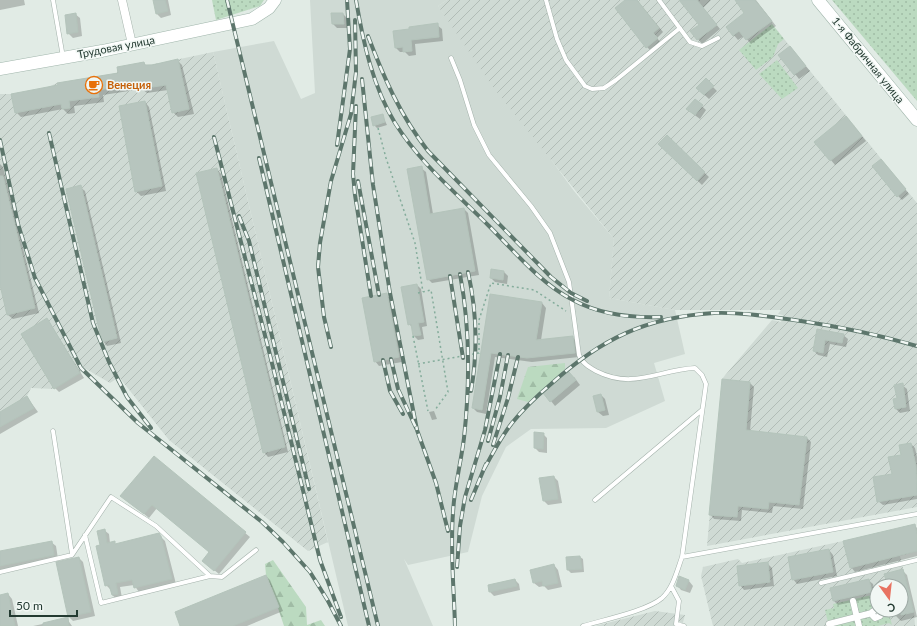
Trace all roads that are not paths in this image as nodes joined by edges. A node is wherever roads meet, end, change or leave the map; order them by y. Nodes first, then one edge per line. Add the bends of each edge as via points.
1 (52, 0) edge
2 (122, 0) edge
3 (276, 0) edge
4 (546, 0) edge
5 (660, 0) edge
6 (818, 0) edge
7 (680, 28) junction
8 (718, 38) dead end
9 (132, 44) junction
10 (63, 58) junction
11 (451, 58) dead end
12 (0, 69) edge
13 (917, 120) edge
14 (702, 410) junction
15 (54, 430) dead end
16 (595, 500) dead end
17 (917, 514) edge
18 (85, 535) junction
19 (256, 550) dead end
20 (72, 555) junction
21 (682, 557) junction
22 (917, 560) edge
23 (0, 572) edge
24 (210, 576) junction
25 (821, 583) dead end
26 (671, 586) junction
27 (853, 601) dead end
28 (869, 614) edge
29 (857, 617) junction
30 (877, 618) edge
31 (829, 624) dead end
32 (676, 625) edge
33 (878, 625) dead end
34 (583, 626) edge
35 (684, 626) edge
36 (859, 626) edge

1 - 10 lane
2 - 9 street
3 - 9 main road, Трудовая улица via 252,19
4 - 7 lane via 566,60 585,86 592,88 604,88 616,80
5 - 7 lane
6 - 13 main road, 1-я Фабричная улица
7 - 8 lane via 690,42 702,46
9 - 10 main road, Трудовая улица
10 - 12 main road, Трудовая улица
11 - 14 lane via 474,125 489,155 532,206 550,233 569,282 579,355 586,365 608,377 628,381 695,368 706,384
14 - 16 lane
14 - 21 lane
15 - 20 lane
17 - 21 lane
18 - 20 lane
18 - 24 lane via 111,497 156,526
18 - 24 lane via 101,603
19 - 24 lane via 222,577
20 - 23 lane
21 - 26 lane
22 - 25 lane
26 - 32 lane via 679,601
26 - 34 lane via 661,599 645,607
27 - 29 street
28 - 29 street
29 - 31 street
29 - 36 street
30 - 33 street
32 - 35 lane

